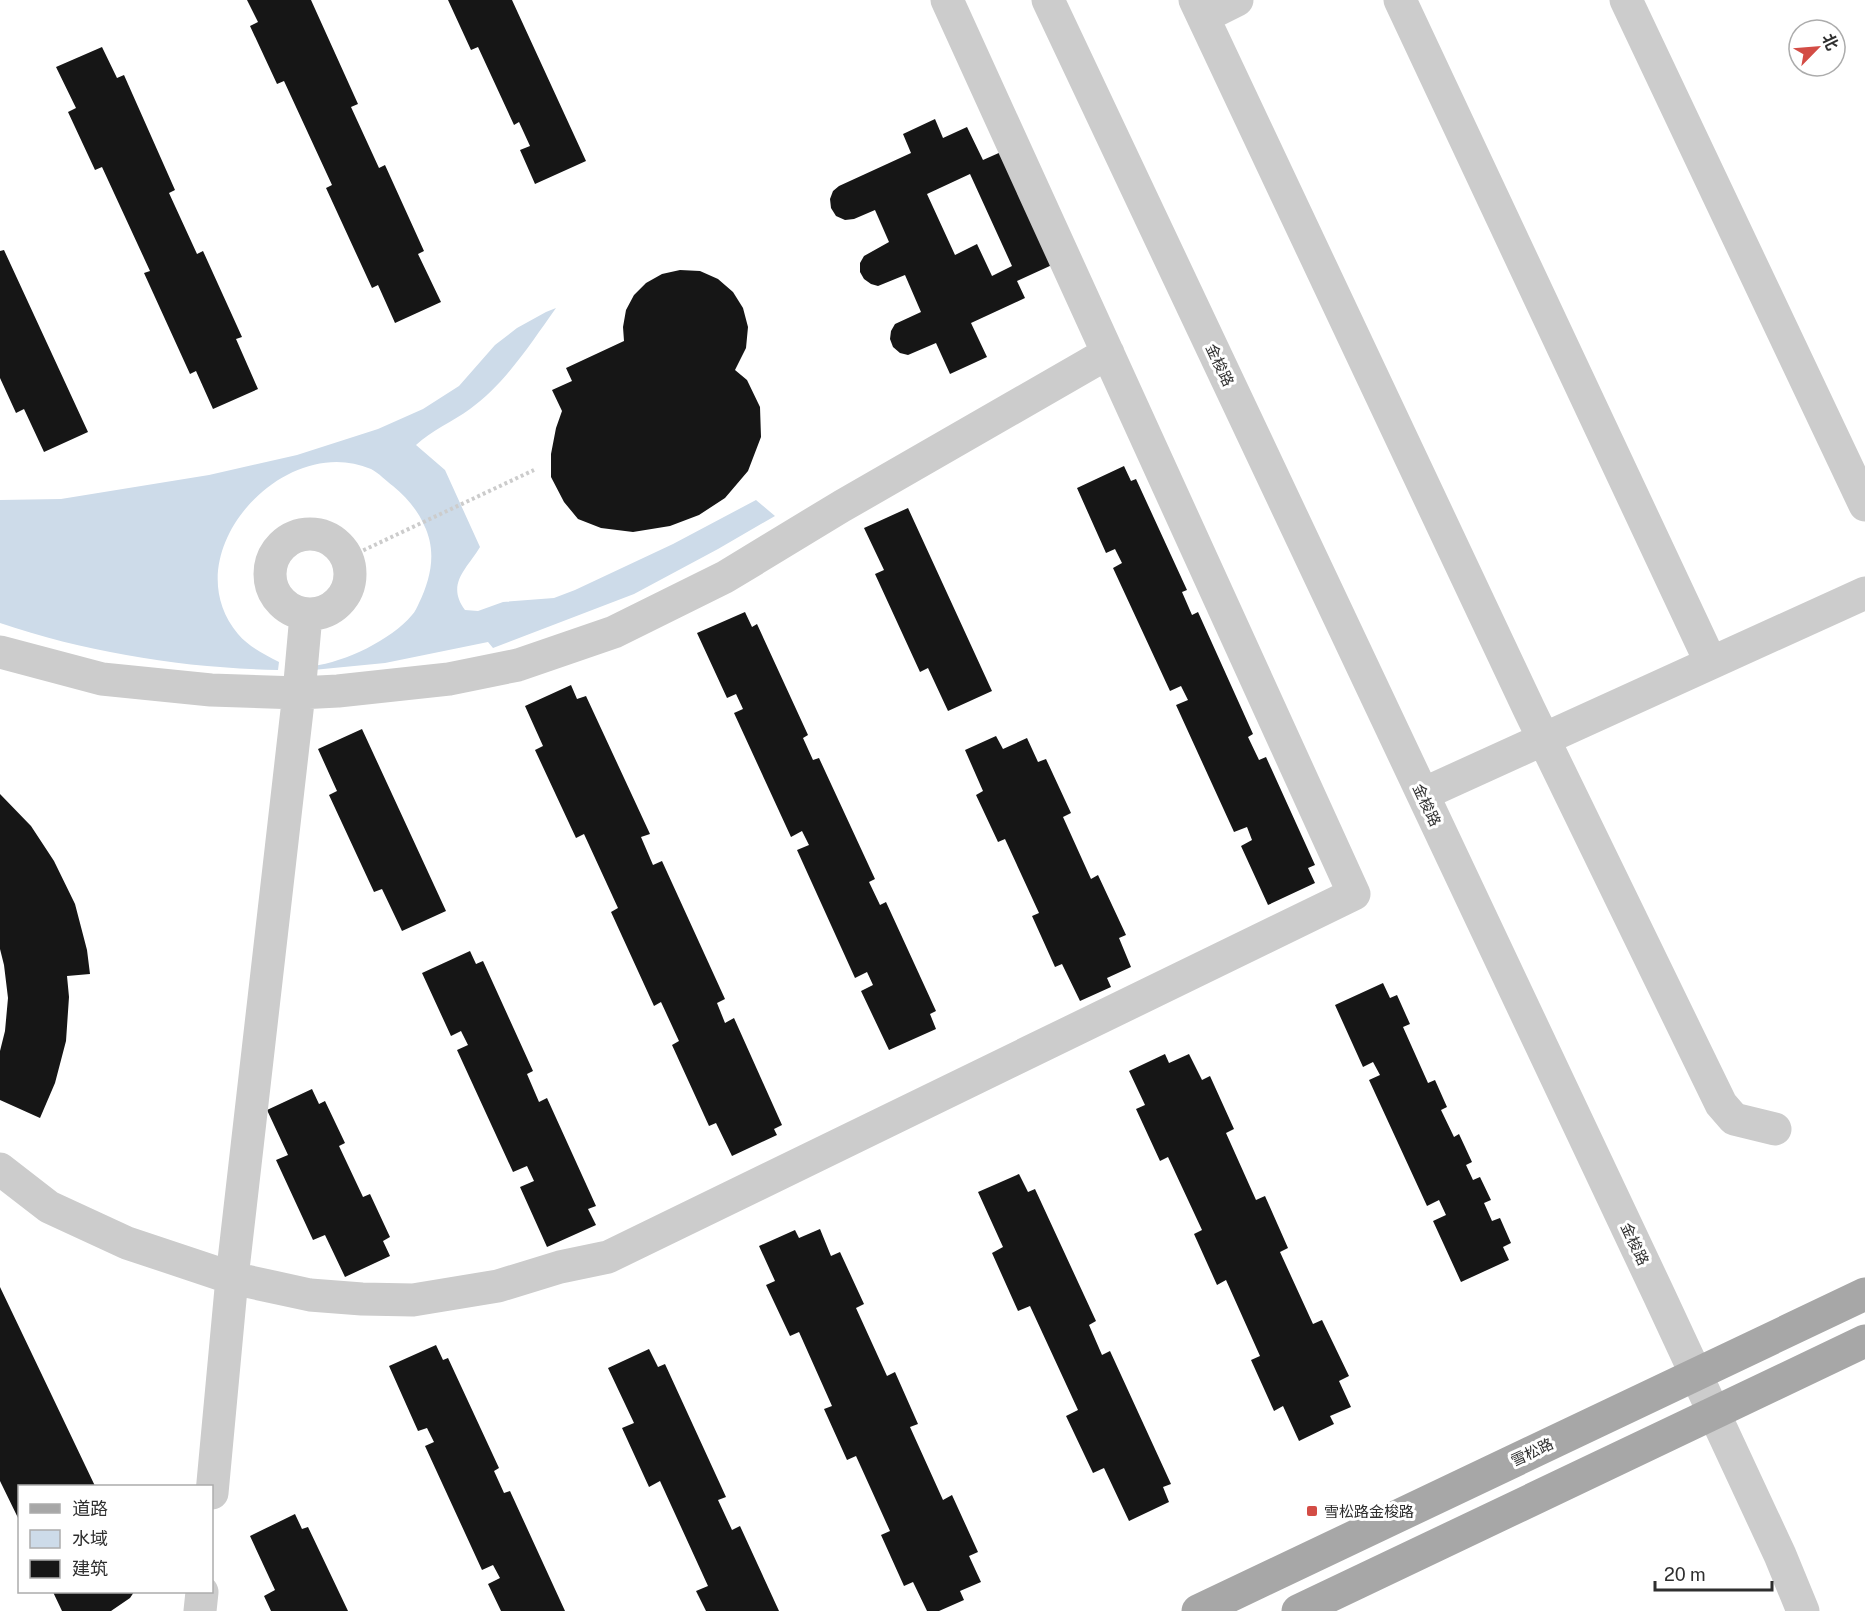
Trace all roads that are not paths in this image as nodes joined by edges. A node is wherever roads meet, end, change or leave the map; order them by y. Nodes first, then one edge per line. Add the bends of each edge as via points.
1 (947, 0) edge
2 (1048, 0) edge
3 (1237, 0) edge
4 (1400, 0) edge
5 (1626, 0) edge
6 (1199, 9) edge
7 (1108, 353) junction
8 (1865, 505) edge
9 (1865, 593) edge
10 (306, 615) junction
11 (0, 652) edge
12 (1711, 663) junction
13 (299, 693) junction
14 (1544, 739) junction
15 (1423, 794) junction
16 (1775, 1129) dead end
17 (0, 1169) edge
18 (232, 1278) junction
19 (1865, 1294) edge
20 (1865, 1341) edge
21 (1696, 1374) junction
22 (1714, 1413) junction
23 (213, 1485) edge
24 (202, 1593) edge
25 (200, 1611) edge
26 (1198, 1611) edge
27 (1298, 1611) edge
28 (1803, 1611) edge

1 - 7 street
2 - 15 street, 金梭路
3 - 6 street
4 - 12 street
5 - 8 street
6 - 14 street
7 - 13 street via 725,577 614,632 518,665 448,679
7 - 18 street via 1354,894 608,1257 498,1286 413,1300 310,1295
9 - 12 street
10 - 10 street via 335,606 350,583 345,553 333,540 317,534 300,534 285,541 269,569 270,585 278,600 290,610
10 - 13 street
11 - 13 street via 102,679 211,690
12 - 14 street
13 - 18 street
14 - 15 street
14 - 16 street via 1721,1104 1734,1119
15 - 21 street, 金梭路
17 - 18 street via 49,1207 127,1243
18 - 23 street
19 - 21 main road, 雪松路
20 - 22 main road
21 - 22 street, 金梭路
21 - 26 main road, 雪松路
22 - 27 main road
22 - 28 street, 金梭路
24 - 25 street

